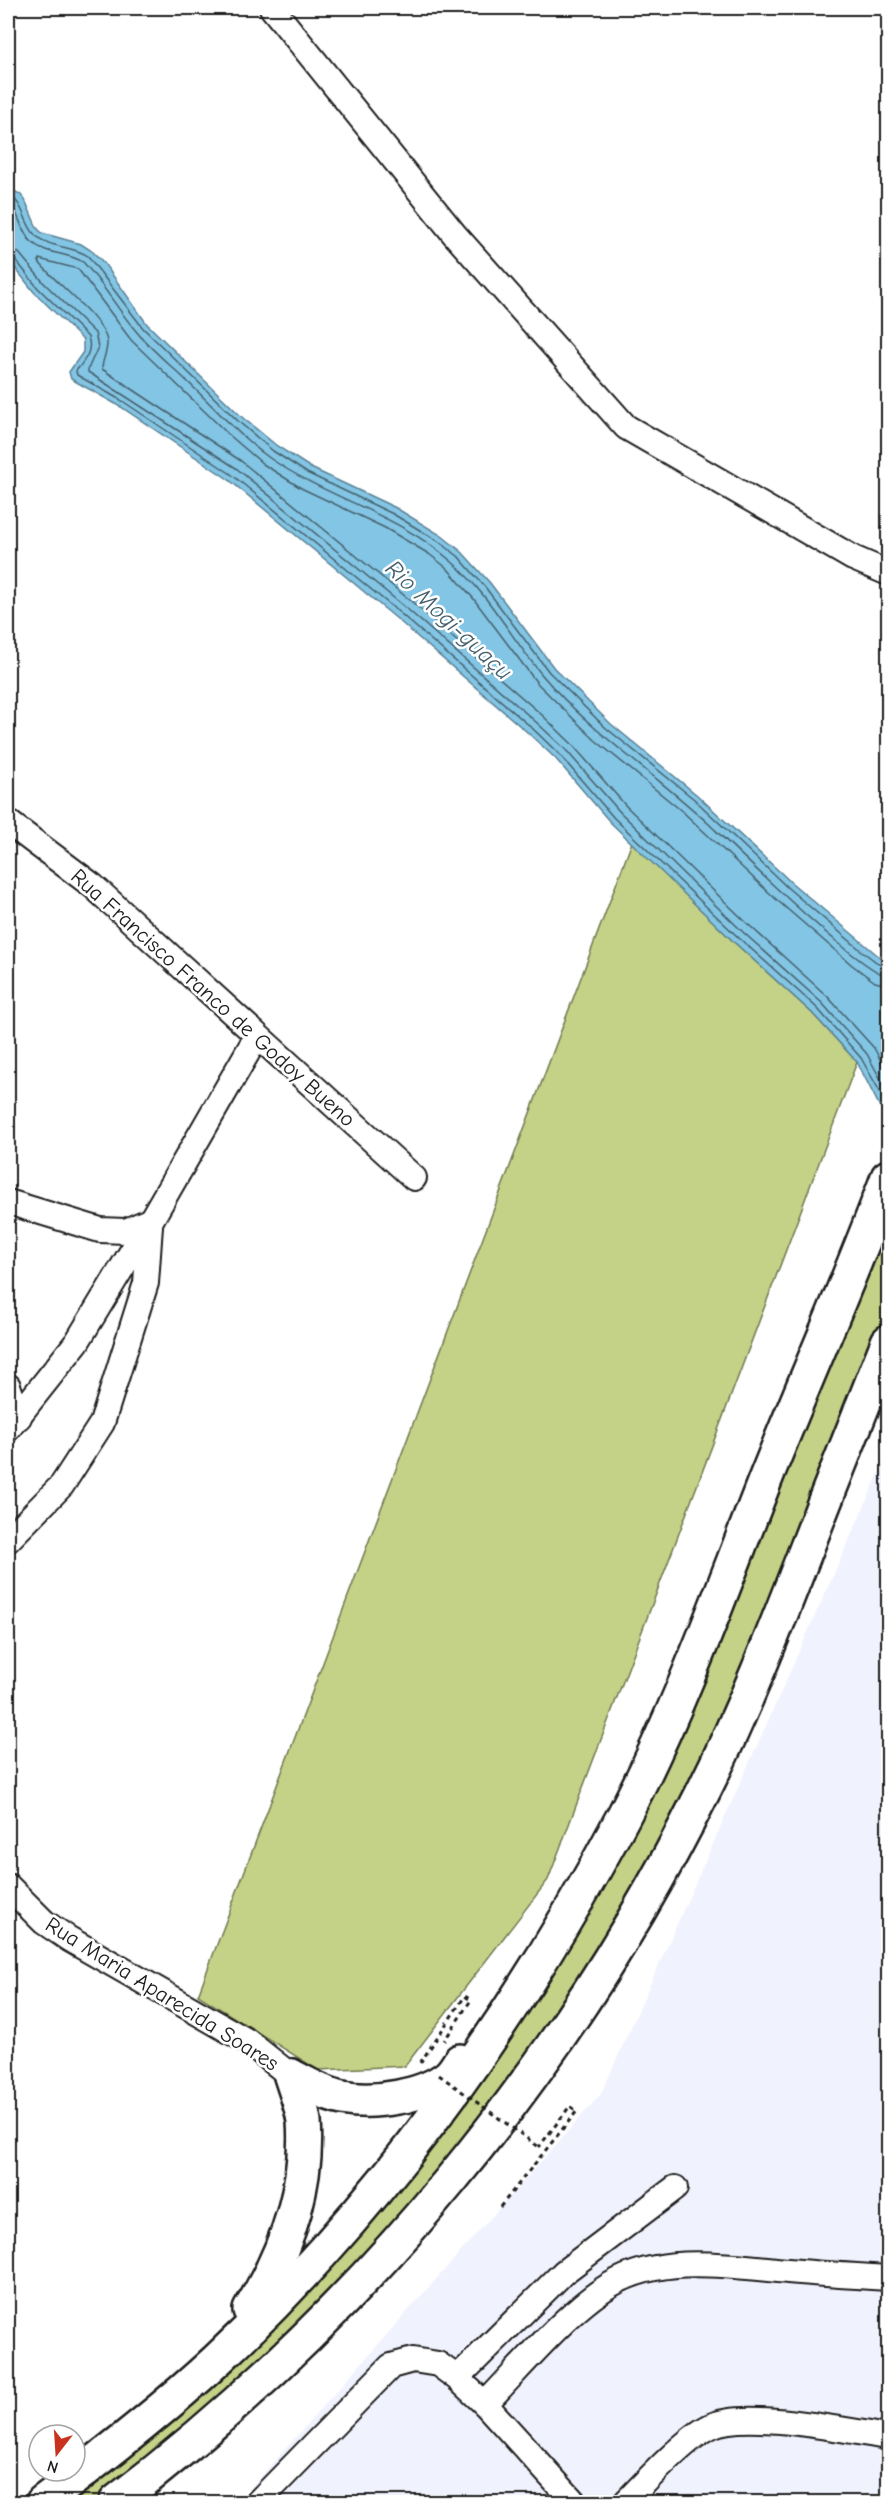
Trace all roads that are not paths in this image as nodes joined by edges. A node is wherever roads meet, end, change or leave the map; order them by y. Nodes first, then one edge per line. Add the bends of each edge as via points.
1 (272, 8) edge
2 (888, 573) edge
3 (8, 822) edge
4 (257, 1036) junction
5 (414, 1179) dead end
6 (884, 1190) edge
7 (8, 1202) edge
8 (151, 1220) junction
9 (888, 1342) edge
10 (8, 1386) edge
11 (13, 1423) edge
12 (8, 1540) edge
13 (8, 1886) edge
14 (538, 1967) junction
15 (291, 2076) junction
16 (675, 2188) dead end
17 (888, 2278) edge
18 (218, 2359) junction
19 (458, 2378) junction
20 (485, 2404) junction
21 (224, 2412) junction
22 (888, 2437) edge
23 (43, 2502) edge
24 (116, 2502) edge
25 (141, 2502) edge
26 (258, 2502) edge
27 (574, 2502) edge
28 (626, 2502) edge

1 - 2 street via 455,235 626,428 853,558
3 - 4 street, Rua Francisco Franco de Godoy Bueno via 93,886
4 - 5 street, Rua Francisco Franco de Godoy Bueno
4 - 8 street
6 - 14 highway via 667,1726 625,1813
7 - 8 street via 100,1230 126,1231
8 - 11 street via 77,1342
8 - 12 street via 146,1283 102,1423 62,1485
9 - 21 highway via 738,1719 704,1791 622,1938 545,2055 460,2168 339,2305
10 - 11 street
13 - 15 street, Rua Maria Aparecida Soares via 44,1922 69,1939 247,2041
14 - 15 highway via 448,2076 430,2087 376,2100 344,2098 318,2091
14 - 18 highway via 417,2140 359,2212
15 - 18 highway via 304,2119 304,2160 296,2208 265,2285
16 - 19 street via 564,2272
17 - 20 street via 709,2265 641,2270 611,2284 583,2304
18 - 23 highway via 130,2435
19 - 20 street
19 - 26 street via 438,2364 413,2360 391,2366
20 - 27 street
21 - 24 highway
21 - 25 highway
22 - 28 street via 731,2419 696,2435

